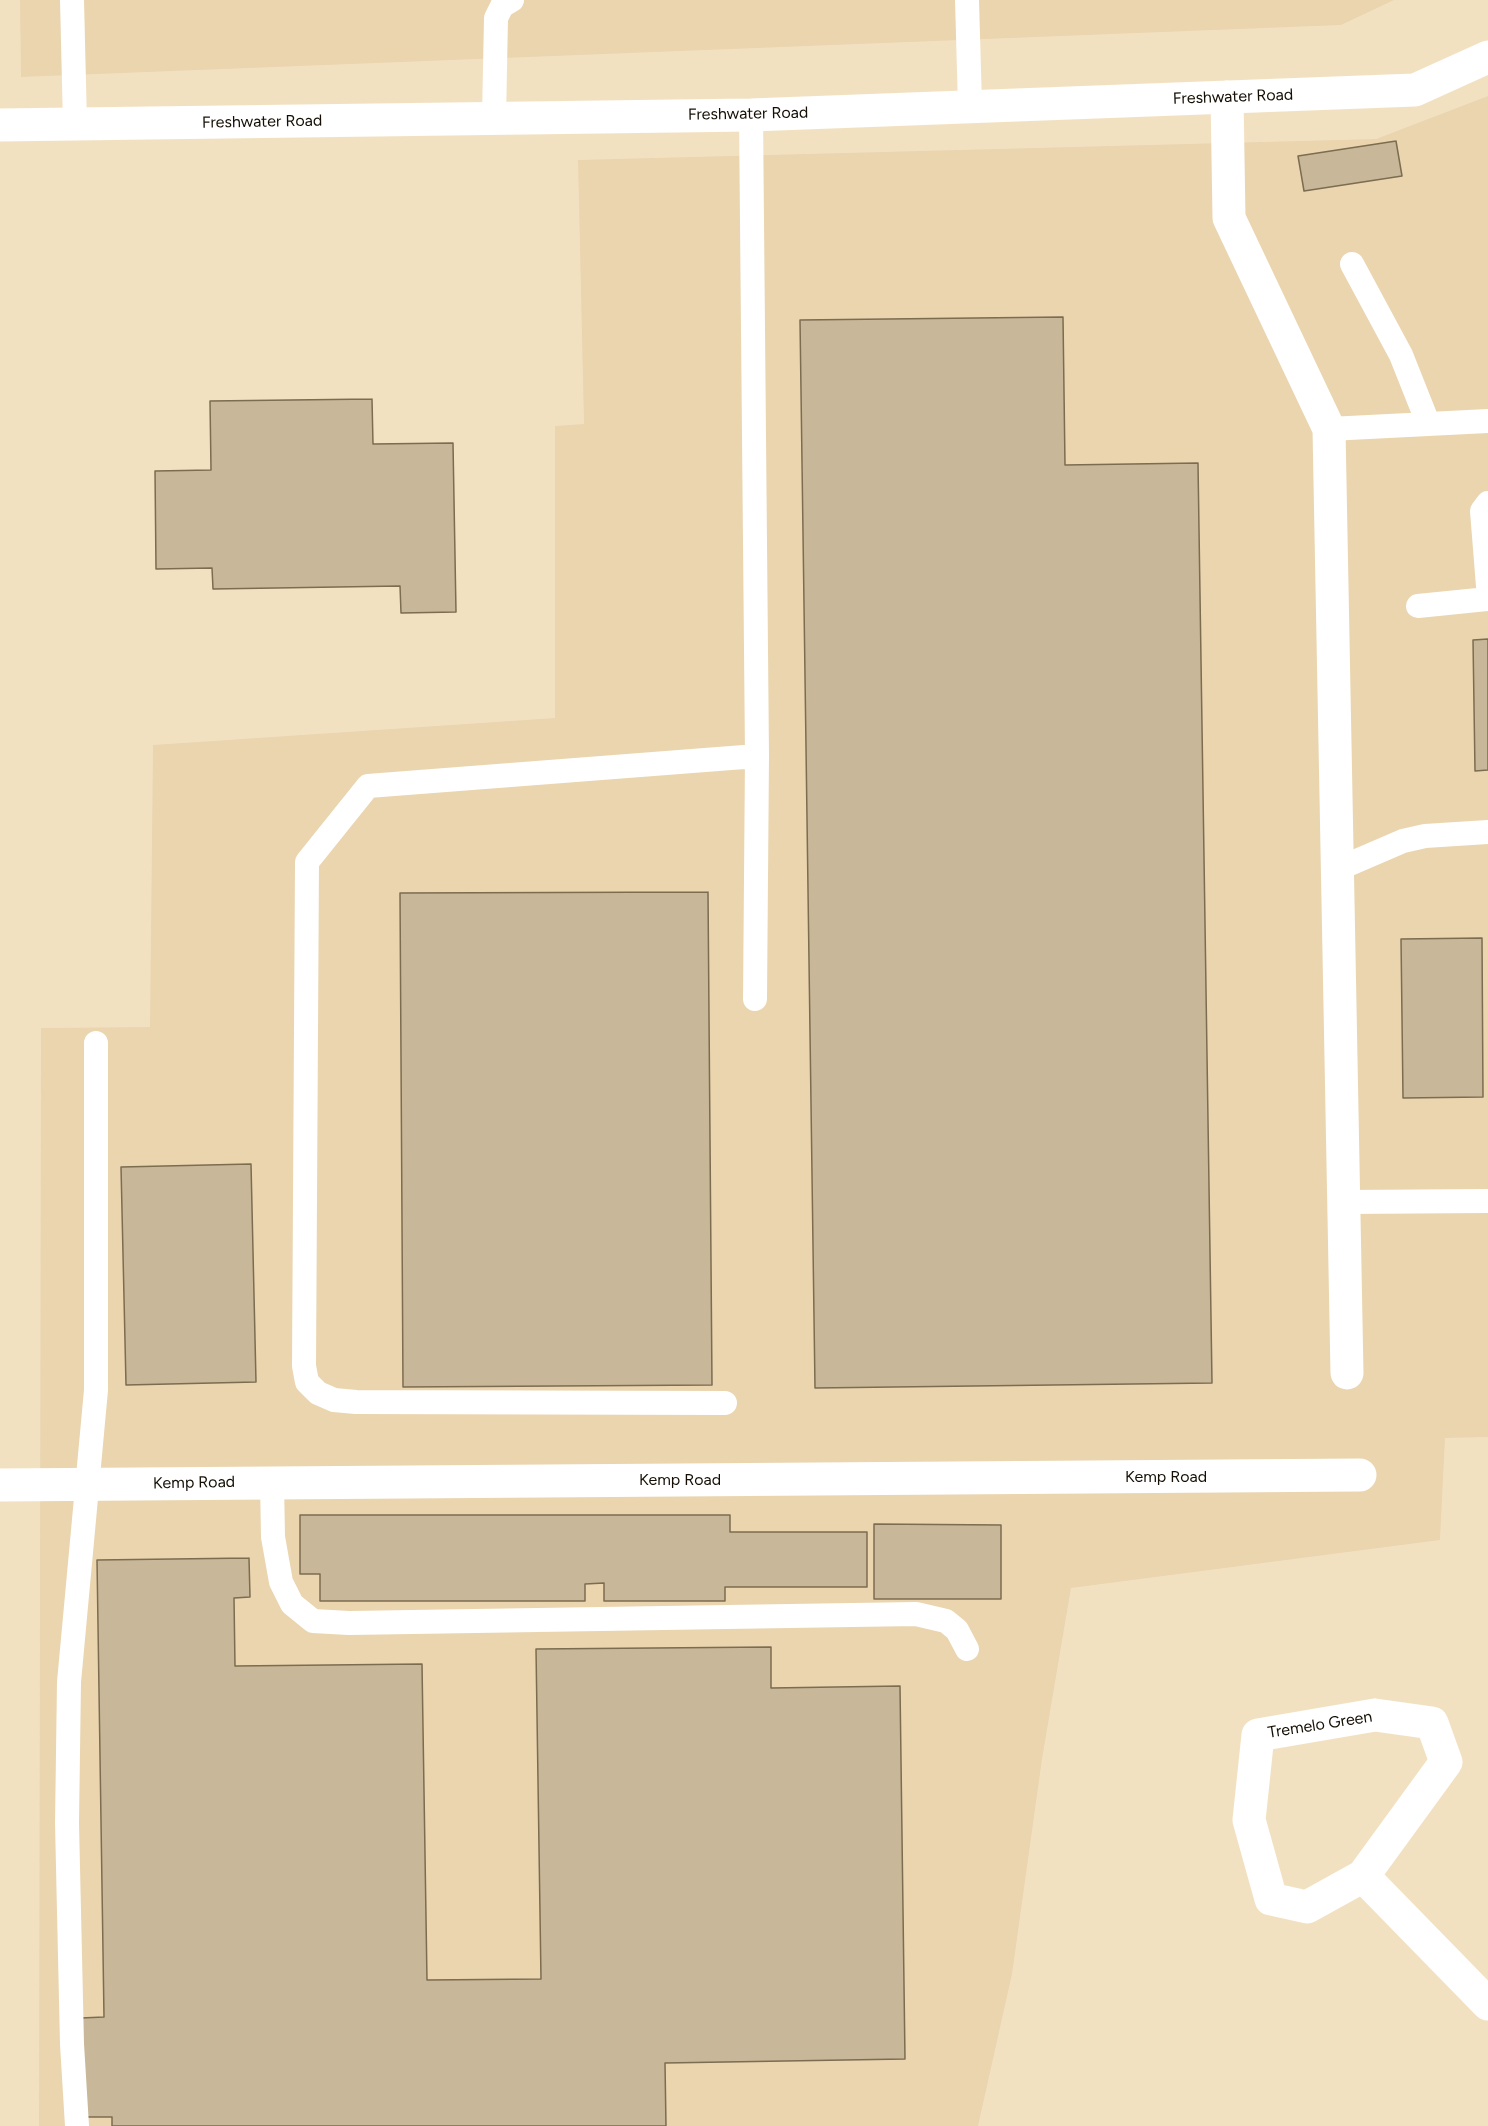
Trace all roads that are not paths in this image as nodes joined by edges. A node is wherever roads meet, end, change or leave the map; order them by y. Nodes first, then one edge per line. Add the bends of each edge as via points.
1 (72, 0) edge
2 (512, 0) edge
3 (967, 0) edge
4 (1488, 57) edge
5 (1227, 97) junction
6 (970, 106) junction
7 (751, 115) junction
8 (494, 119) junction
9 (75, 124) junction
10 (0, 125) edge
11 (1353, 264) dead end
12 (1488, 421) edge
13 (1428, 423) junction
14 (1329, 429) junction
15 (1488, 503) edge
16 (1488, 586) edge
17 (1488, 599) edge
18 (1418, 606) dead end
19 (757, 756) junction
20 (1488, 832) edge
21 (1338, 869) junction
22 (754, 999) dead end
23 (96, 1043) dead end
24 (1488, 1201) edge
25 (1345, 1202) junction
26 (1347, 1373) dead end
27 (725, 1403) dead end
28 (1360, 1475) dead end
29 (272, 1482) junction
30 (86, 1484) junction
31 (0, 1485) edge
32 (967, 1649) dead end
33 (1363, 1876) junction
34 (1488, 2004) edge
35 (77, 2126) edge

1 - 9 lane
2 - 8 lane via 502,6 496,18
3 - 6 lane
4 - 5 street, Freshwater Road via 1415,90
5 - 6 street, Freshwater Road
5 - 14 street via 1228,218
6 - 7 street, Freshwater Road
7 - 8 street, Freshwater Road
7 - 19 lane
8 - 9 street, Freshwater Road
9 - 10 street, Freshwater Road
11 - 13 lane via 1401,355
12 - 13 lane
13 - 14 lane
14 - 21 street
15 - 16 lane via 1482,511
17 - 18 lane
19 - 22 lane
19 - 27 lane via 368,786 307,862 307,1382 318,1394 356,1402
20 - 21 lane via 1425,836
21 - 25 street
23 - 30 lane via 96,1390
24 - 25 lane
25 - 26 street
28 - 29 street, Kemp Road
29 - 30 street, Kemp Road
29 - 32 lane via 273,1537 281,1582 292,1604 313,1621 916,1614 946,1621 957,1630
30 - 31 street, Kemp Road
30 - 35 lane via 69,1682 67,1823
33 - 33 street, Tremelo Green via 1306,1907 1271,1899 1249,1820 1258,1735 1375,1715 1432,1723 1446,1762
33 - 34 street

